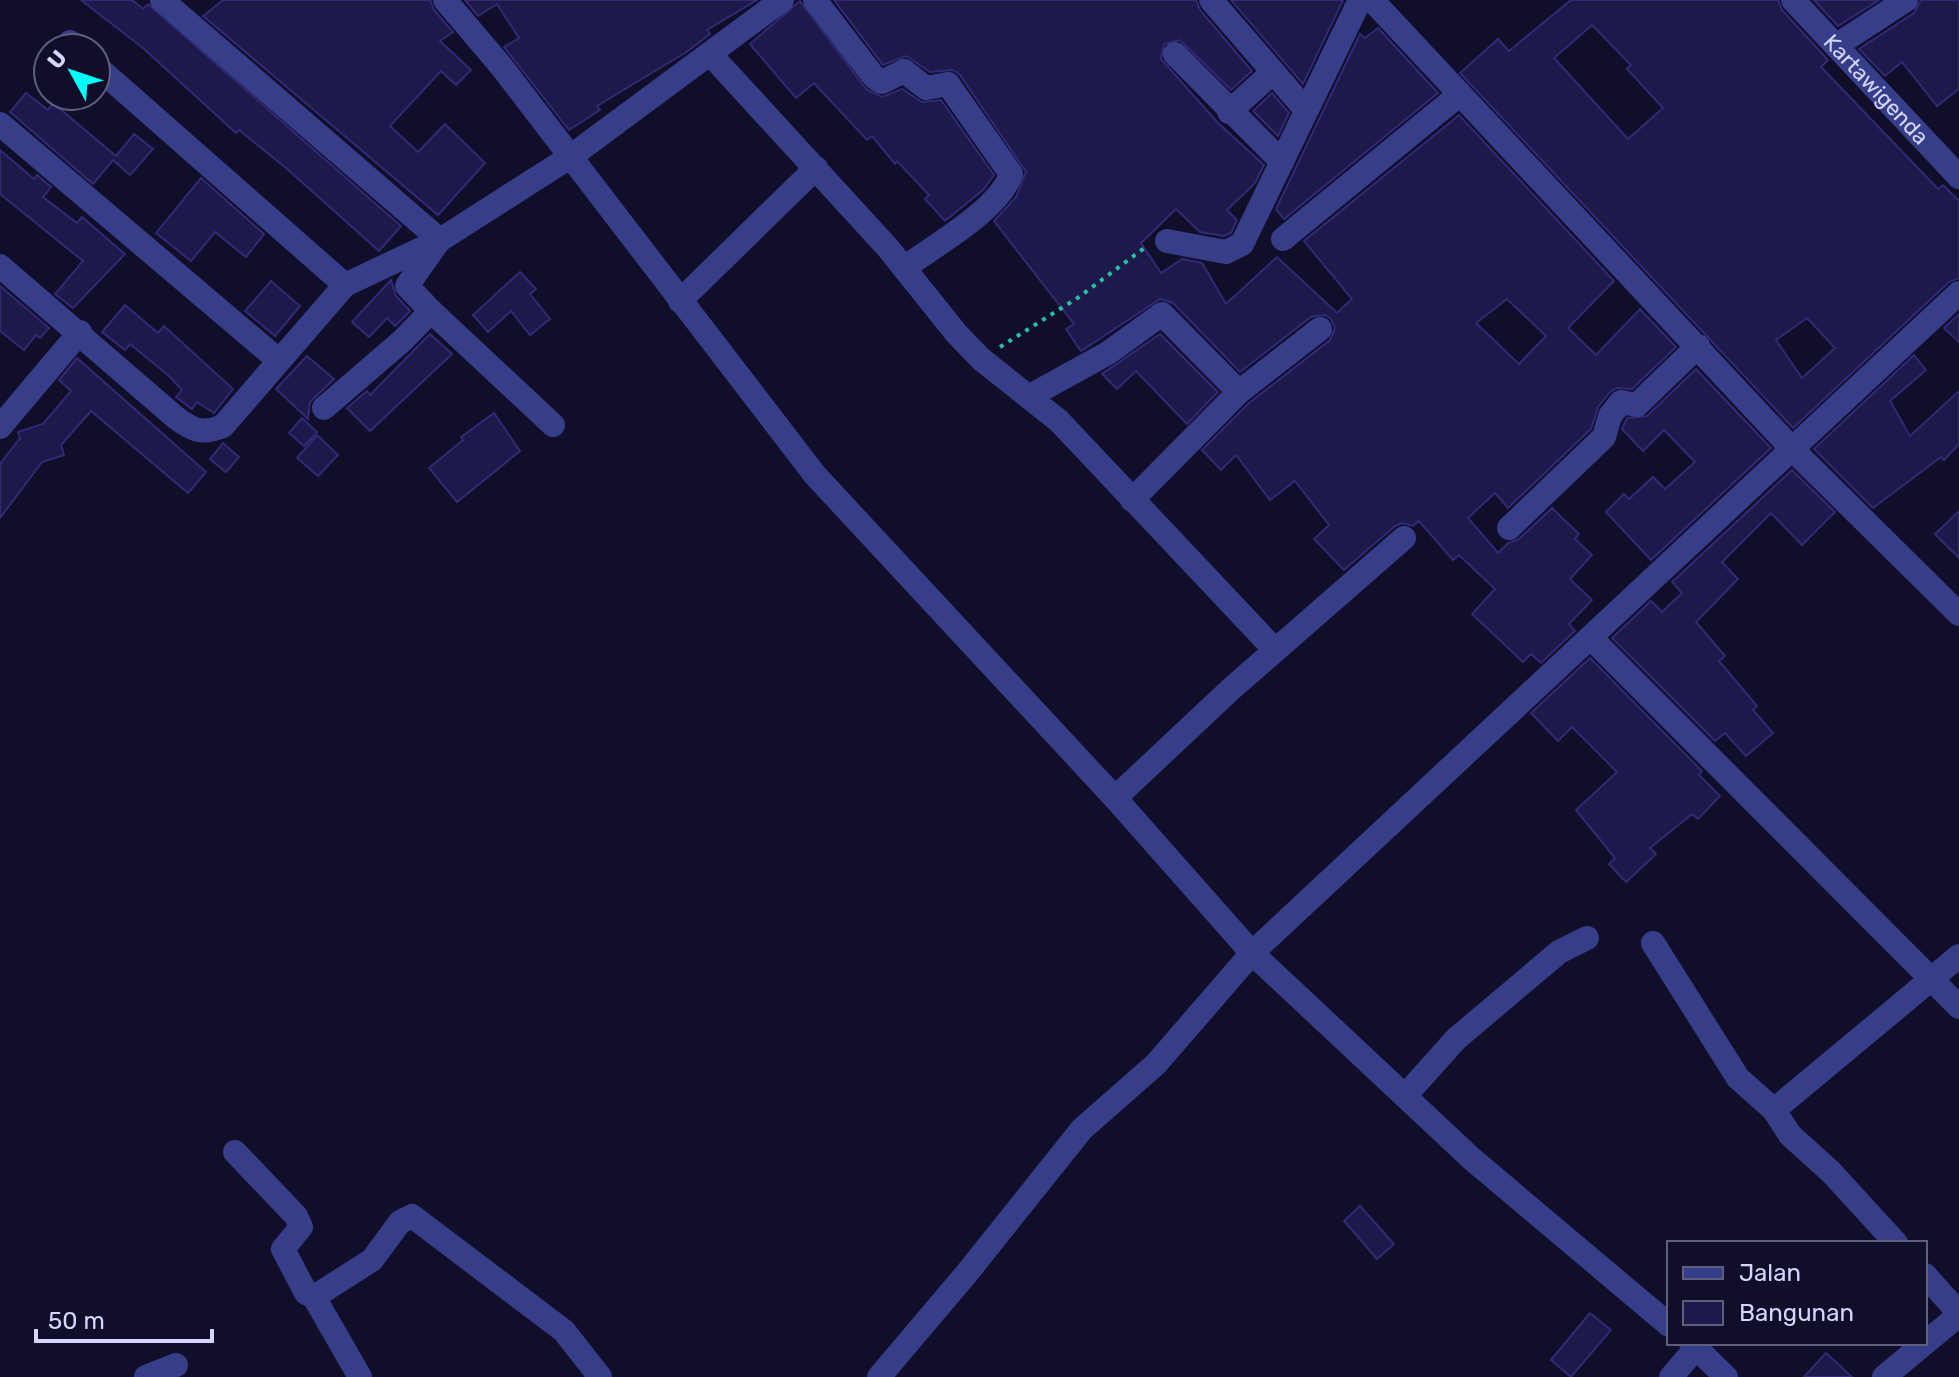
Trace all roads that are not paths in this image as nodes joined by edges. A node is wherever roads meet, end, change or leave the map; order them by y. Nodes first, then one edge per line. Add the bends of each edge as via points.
1 (162, 0) edge
2 (445, 0) edge
3 (782, 0) edge
4 (815, 0) edge
5 (1211, 0) edge
6 (1360, 0) edge
7 (1372, 0) edge
8 (1793, 0) edge
9 (1906, 0) edge
10 (1837, 45) junction
11 (1175, 54) dead end
12 (711, 55) junction
13 (1272, 73) junction
14 (112, 80) edge
15 (1460, 94) junction
16 (1306, 110) junction
17 (1229, 112) junction
18 (0, 124) edge
19 (570, 157) junction
20 (1282, 162) junction
21 (816, 168) junction
22 (1959, 177) edge
23 (1283, 239) dead end
24 (440, 240) junction
25 (1167, 241) road end
26 (0, 266) edge
27 (904, 268) junction
28 (345, 285) junction
29 (1959, 293) edge
30 (680, 301) junction
31 (431, 311) junction
32 (1320, 329) dead end
33 (80, 332) junction
34 (1698, 346) junction
35 (277, 359) junction
36 (1239, 392) junction
37 (1030, 396) junction
38 (324, 408) dead end
39 (4, 414) edge
40 (553, 425) dead end
41 (1794, 451) junction
42 (1132, 500) junction
43 (1509, 528) dead end
44 (1404, 538) dead end
45 (1959, 614) edge
46 (1592, 639) junction
47 (1275, 650) junction
48 (1115, 798) junction
49 (1587, 938) dead end
50 (1653, 943) dead end
51 (1252, 953) junction
52 (1959, 956) edge
53 (1932, 978) junction
54 (1959, 1007) edge
55 (1405, 1096) junction
56 (1774, 1110) junction
57 (235, 1152) dead end
58 (1894, 1241) edge
59 (1927, 1277) edge
60 (314, 1297) junction
61 (1959, 1314) edge
62 (1667, 1323) edge
63 (1927, 1340) edge
64 (1693, 1345) edge
65 (1919, 1347) edge
66 (176, 1365) dead end
67 (146, 1377) edge
68 (360, 1377) edge
69 (600, 1377) edge
70 (879, 1377) edge
71 (1671, 1377) edge
72 (1726, 1377) edge
73 (1884, 1377) edge

1 - 24 street
2 - 19 street
3 - 12 street
4 - 27 street via 874,77 882,82 904,71 926,88 948,84 1011,174 1006,189 989,205
5 - 13 street
6 - 16 street
7 - 15 street
8 - 10 street, Kartawigenda
9 - 10 street
10 - 22 street, Kartawigenda
11 - 17 street
12 - 19 street
12 - 21 street
13 - 16 street
13 - 17 street
14 - 28 street
15 - 23 street
15 - 34 street
16 - 20 street
17 - 20 street
18 - 35 street
19 - 24 street
19 - 30 street
20 - 25 street via 1248,235 1234,250
21 - 27 street
21 - 30 street
24 - 28 street
24 - 31 street via 407,286
26 - 33 street
27 - 37 street via 981,359
28 - 35 street
29 - 41 street
30 - 48 street via 815,475
31 - 38 street
31 - 40 street
32 - 36 street
33 - 35 street via 193,431 223,426
33 - 39 street
34 - 41 street
34 - 43 street via 1636,405 1621,402 1604,437
36 - 37 street via 1162,314 1108,353
36 - 42 street
37 - 42 street
41 - 45 street
41 - 46 street
42 - 47 street
44 - 47 street
46 - 51 street
46 - 53 street
47 - 48 street
48 - 51 street
49 - 55 street via 1559,952 1456,1039
50 - 56 street via 1738,1078
51 - 55 street
51 - 70 street via 1156,1064 1082,1129
52 - 53 street
53 - 54 street
53 - 56 street
55 - 62 street
56 - 58 street via 1790,1135
57 - 60 street via 296,1216 301,1227 283,1249 306,1293
59 - 61 street
60 - 68 street
60 - 69 street via 372,1260 400,1222 412,1216 564,1331
61 - 63 street
64 - 71 street
64 - 72 street
65 - 73 street
66 - 67 street

